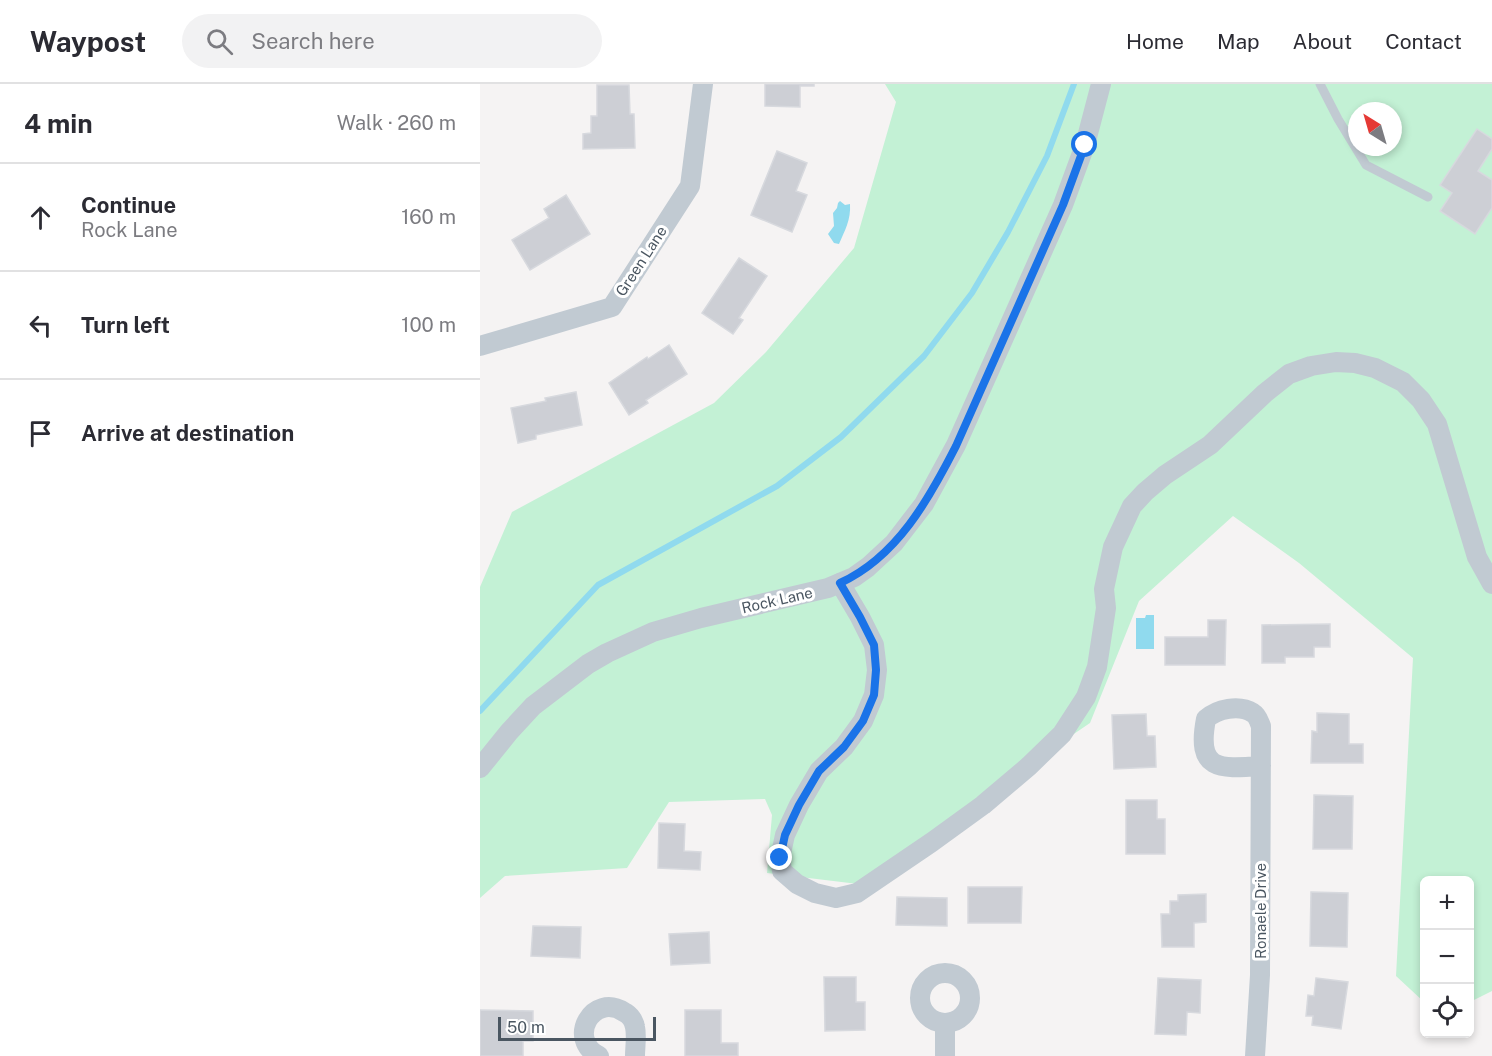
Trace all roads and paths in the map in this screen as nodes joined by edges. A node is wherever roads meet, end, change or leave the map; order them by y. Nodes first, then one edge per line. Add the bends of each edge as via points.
1 (702, 84) edge
2 (1101, 84) edge
3 (1320, 84) edge
4 (1428, 197) dead end
5 (480, 346) edge
6 (840, 583) junction
7 (1492, 584) edge
8 (1261, 766) dead end
9 (480, 768) edge
10 (945, 1023) dead end
11 (631, 1055) edge
12 (599, 1056) edge
13 (945, 1056) edge
14 (1255, 1056) edge

1 - 5 street, Green Lane via 690,186 612,308
2 - 6 street, Rock Lane via 1085,145 1063,205 938,481 894,543 868,567
3 - 4 lane via 1366,165
6 - 7 street via 874,645 874,695 863,721 819,771 799,805 785,835 780,858 782,871 797,884 836,898 857,893 983,805 1062,734 1086,697 1097,667 1106,608 1104,589 1113,547 1132,506 1165,475 1210,445 1289,374 1328,363 1355,363 1403,382 1421,400 1437,424 1477,557
6 - 9 street, Rock Lane via 653,632 607,653 533,706
8 - 14 street, Ronaele Drive via 1260,975
10 - 13 street
11 - 12 street via 633,1021 616,1007 604,1007 588,1017 584,1029 586,1044

